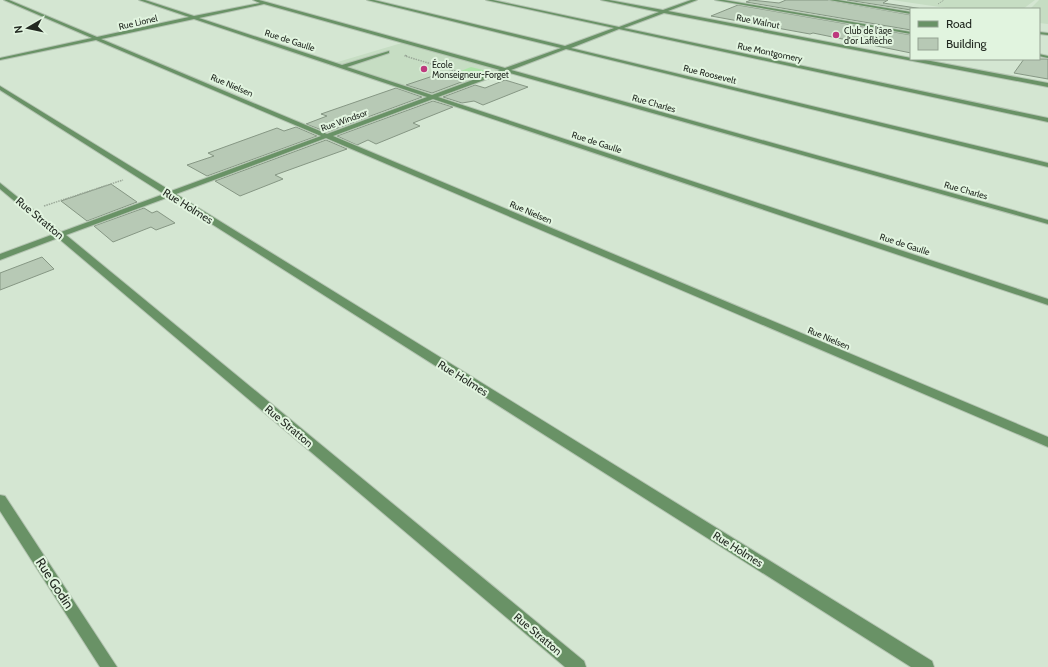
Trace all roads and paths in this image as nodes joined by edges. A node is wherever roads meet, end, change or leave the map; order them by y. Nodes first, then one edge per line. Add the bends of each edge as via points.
1 (6, 0) edge
2 (141, 0) edge
3 (255, 0) edge
4 (279, 0) edge
5 (369, 0) edge
6 (488, 0) edge
7 (603, 0) edge
8 (695, 0) edge
9 (717, 0) edge
10 (832, 0) edge
11 (944, 0) edge
12 (947, 1) edge
13 (265, 3) junction
14 (938, 4) dead end
15 (664, 11) junction
16 (910, 12) edge
17 (195, 18) junction
18 (618, 28) junction
19 (910, 33) edge
20 (97, 38) junction
21 (564, 48) junction
22 (387, 52) dead end
23 (409, 54) dead end
24 (0, 59) edge
25 (910, 59) edge
26 (916, 60) edge
27 (341, 67) junction
28 (505, 70) junction
29 (458, 78) dead end
30 (1048, 85) edge
31 (0, 88) edge
32 (432, 97) junction
33 (1048, 120) edge
34 (326, 136) junction
35 (1048, 165) edge
36 (128, 178) dead end
37 (0, 185) edge
38 (169, 195) junction
39 (30, 210) junction
40 (1048, 222) edge
41 (60, 235) junction
42 (0, 257) edge
43 (1048, 302) edge
44 (1048, 442) edge
45 (0, 500) edge
46 (109, 667) edge
47 (578, 667) edge
48 (926, 667) edge

1 - 20 street, Rue Nielsen
2 - 17 street, Rue de Gaulle
3 - 13 street, Rue Charles
4 - 13 street, Rue Lionel
5 - 21 street, Rue Roosevelt
6 - 18 street, Rue Montgomery
7 - 15 street, Rue Walnut
8 - 15 street, Rue Windsor
9 - 19 street
10 - 16 street
11 - 12 path
11 - 14 path
13 - 17 street, Rue Lionel
13 - 28 street, Rue Charles
15 - 18 street, Rue Windsor
15 - 25 street, Rue Walnut
17 - 20 street, Rue Lionel
17 - 27 street, Rue de Gaulle
18 - 21 street, Rue Windsor
18 - 33 street, Rue Montgomery
20 - 24 street, Rue Lionel
20 - 34 street, Rue Nielsen
21 - 28 street, Rue Windsor
21 - 35 street, Rue Roosevelt
22 - 27 street
23 - 29 path via 405,56 458,72
26 - 30 street, Rue Walnut
27 - 32 street, Rue de Gaulle
28 - 32 street, Rue Windsor
28 - 40 street, Rue Charles
31 - 38 street, Rue Holmes
32 - 34 street, Rue Windsor
32 - 43 street, Rue de Gaulle
34 - 38 street, Rue Windsor
34 - 44 street, Rue Nielsen
36 - 39 path
37 - 39 street, Rue Stratton
38 - 41 street, Rue Windsor
38 - 48 street, Rue Holmes
39 - 41 street, Rue Stratton
41 - 42 street, Rue Windsor
41 - 47 street, Rue Stratton
45 - 46 street, Rue Godin

